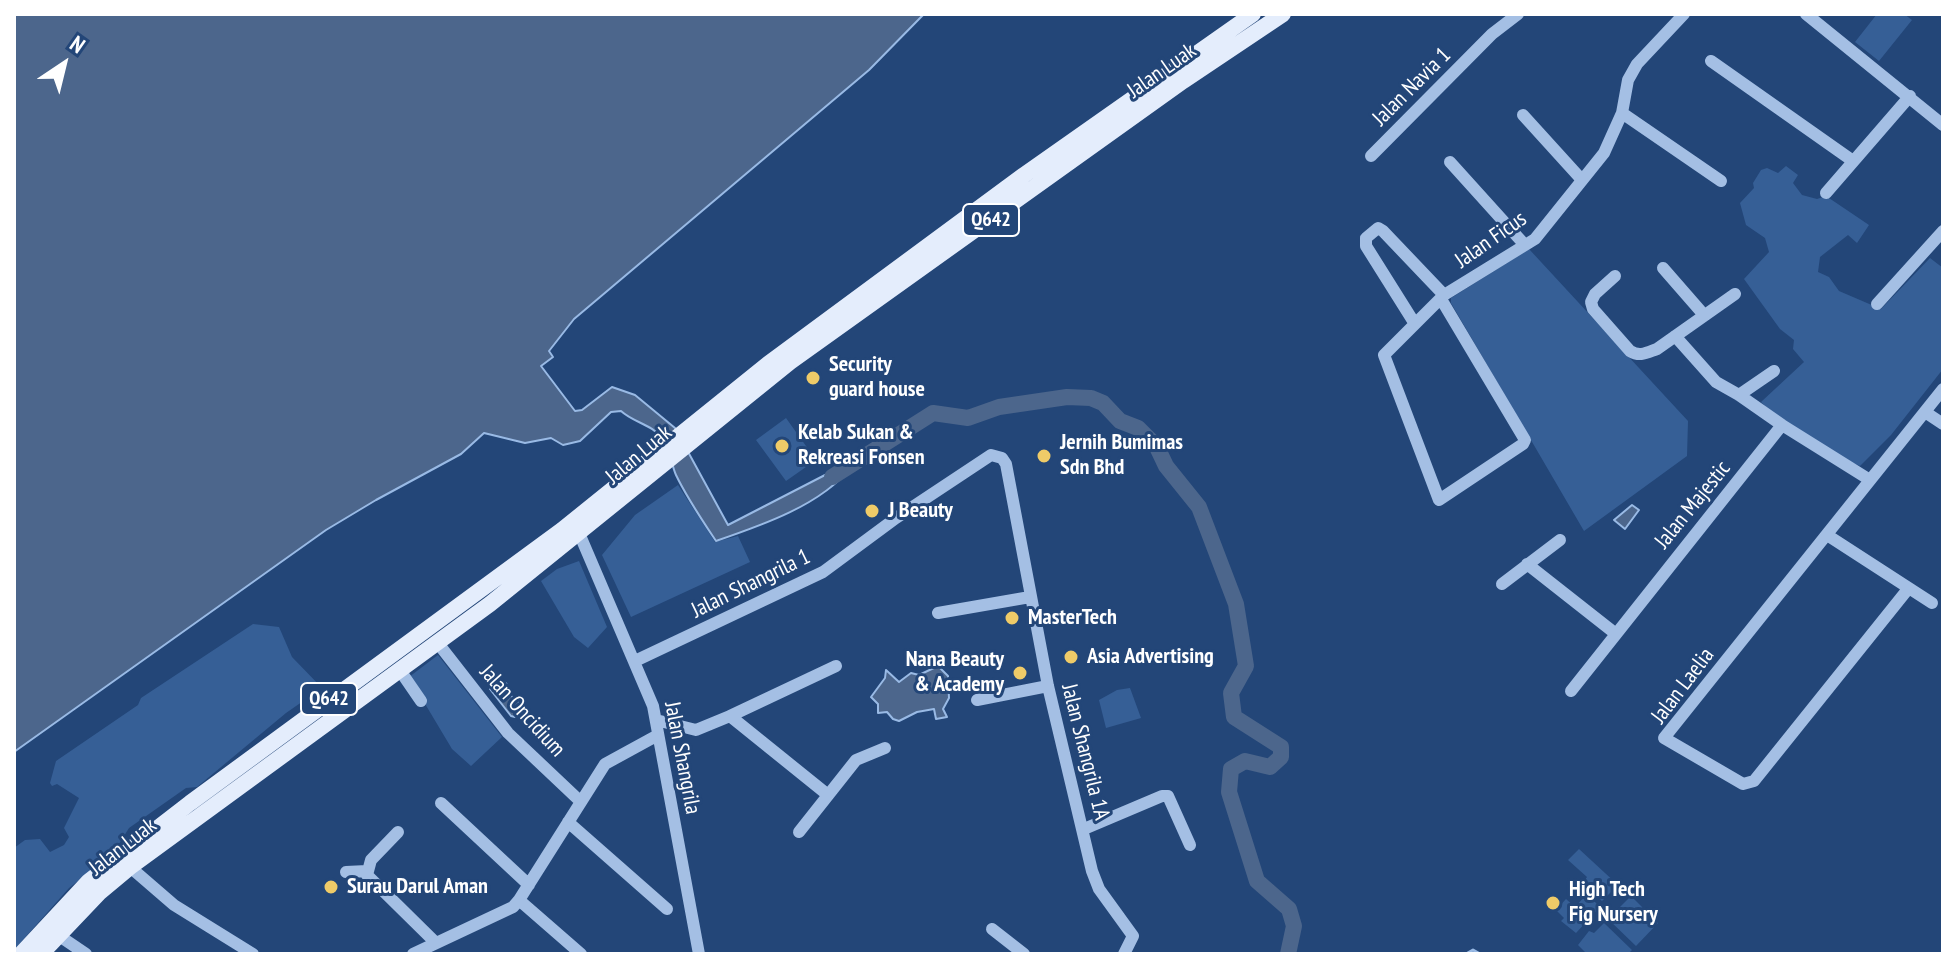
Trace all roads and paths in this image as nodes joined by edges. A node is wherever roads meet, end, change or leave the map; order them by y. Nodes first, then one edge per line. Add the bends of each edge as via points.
1 (1253, 14) edge
2 (1283, 14) edge
3 (1518, 14) edge
4 (1684, 14) edge
5 (1806, 14) edge
6 (1244, 42) junction
7 (1186, 60) junction
8 (1711, 61) dead end
9 (1183, 81) junction
10 (1910, 96) junction
11 (1126, 102) junction
12 (1622, 113) junction
13 (1523, 115) dead end
14 (1943, 125) edge
15 (1371, 156) dead end
16 (1853, 161) junction
17 (1450, 162) dead end
18 (1582, 180) junction
19 (1721, 181) dead end
20 (1826, 193) dead end
21 (1943, 231) edge
22 (1524, 244) junction
23 (1663, 268) dead end
24 (1615, 276) dead end
25 (1735, 294) dead end
26 (1443, 297) junction
27 (1877, 304) dead end
28 (1704, 315) junction
29 (1415, 324) junction
30 (1675, 336) junction
31 (1774, 371) dead end
32 (1943, 389) edge
33 (1739, 395) junction
34 (1925, 412) junction
35 (1943, 424) edge
36 (1782, 425) junction
37 (700, 426) junction
38 (998, 456) joint
39 (654, 463) junction
40 (1870, 480) junction
41 (579, 533) junction
42 (1827, 535) junction
43 (1560, 540) dead end
44 (1527, 564) junction
45 (1502, 584) dead end
46 (1908, 589) junction
47 (1030, 597) junction
48 (1932, 603) dead end
49 (938, 613) dead end
50 (1616, 634) junction
51 (437, 642) junction
52 (635, 661) junction
53 (836, 666) dead end
54 (399, 669) junction
55 (1048, 686) junction
56 (1571, 691) dead end
57 (977, 700) dead end
58 (421, 701) dead end
59 (730, 716) junction
60 (656, 720) junction
61 (658, 735) junction
62 (885, 748) dead end
63 (828, 795) junction
64 (581, 802) junction
65 (441, 803) dead end
66 (568, 822) junction
67 (1084, 829) junction
68 (398, 832) dead end
69 (799, 832) dead end
70 (1190, 845) dead end
71 (130, 867) junction
72 (367, 871) junction
73 (346, 872) dead end
74 (529, 885) junction
75 (519, 900) junction
76 (667, 909) dead end
77 (992, 929) dead end
78 (58, 935) junction
79 (437, 947) edge
80 (21, 954) edge
81 (41, 954) edge
82 (86, 954) edge
83 (253, 954) edge
84 (413, 954) edge
85 (581, 954) edge
86 (699, 954) edge
87 (1024, 954) edge
88 (1124, 954) edge

1 - 7 main road, Jalan Luak / Q642
2 - 6 main road, Jalan Luak / Q642
3 - 15 street, Jalan Navia 1
4 - 12 street, Jalan Ficus via 1637,64
5 - 10 street
6 - 7 main road via 1196,68
6 - 9 main road, Jalan Luak / Q642
7 - 11 main road, Jalan Luak / Q642
8 - 16 street
9 - 11 main road via 1175,76
9 - 37 main road, Jalan Luak / Q642
10 - 14 street
10 - 16 street
11 - 37 main road, Jalan Luak / Q642 via 793,345
12 - 18 street, Jalan Ficus via 1604,153
12 - 19 street
13 - 18 street
16 - 20 street
17 - 22 street
18 - 22 street, Jalan Ficus via 1535,239
21 - 27 street
22 - 26 street, Jalan Ficus
23 - 28 street
24 - 30 street via 1591,302 1630,351 1644,355
25 - 28 street
26 - 29 street, Jalan Ficus
26 - 29 street via 1383,231 1378,228 1366,238
26 - 29 street, Jalan Ficus via 1525,440 1439,500 1384,355
28 - 30 street
30 - 33 street via 1716,382
31 - 33 street
32 - 34 street, Jalan Laelia
33 - 36 street
34 - 35 street
34 - 40 street, Jalan Laelia
36 - 40 street
36 - 50 street, Jalan Majestic
37 - 39 main road, Jalan Luak / Q642
38 - 47 street, Jalan Shangrila 1A via 1006,464
38 - 52 street, Jalan Shangrila 1 via 991,455 823,572
39 - 41 main road, Jalan Luak / Q642
39 - 80 main road, Jalan Luak / Q642 via 89,881
40 - 42 street, Jalan Laelia
41 - 51 main road, Jalan Luak / Q642
41 - 52 street, Jalan Shangrila
42 - 46 street
42 - 46 street, Jalan Laelia via 1664,738 1743,784 1754,781
43 - 44 street
44 - 45 street
44 - 50 street
46 - 48 street
47 - 49 street
47 - 55 street, Jalan Shangrila 1A
50 - 56 street, Jalan Majestic
51 - 54 main road, Jalan Luak / Q642
51 - 64 street, Jalan Oncidium via 508,733
52 - 60 street, Jalan Shangrila
53 - 59 street
54 - 58 street
54 - 71 main road, Jalan Luak / Q642
55 - 57 street
55 - 67 street, Jalan Shangrila 1A
59 - 60 street via 696,730
59 - 63 street
60 - 61 street, Jalan Shangrila
61 - 64 street via 605,764
61 - 86 street, Jalan Shangrila
62 - 63 street via 856,760
63 - 69 street
64 - 66 street
65 - 74 street
66 - 74 street
66 - 76 street
67 - 70 street via 1168,796
67 - 88 street, Jalan Shangrila 1A via 1099,889 1133,936
68 - 72 street
71 - 78 main road, Jalan Luak / Q642
71 - 83 street via 174,905
72 - 73 street
72 - 79 street
74 - 75 street
75 - 79 street
75 - 85 street
77 - 87 street
78 - 81 main road, Jalan Luak / Q642
78 - 82 street
79 - 84 street

